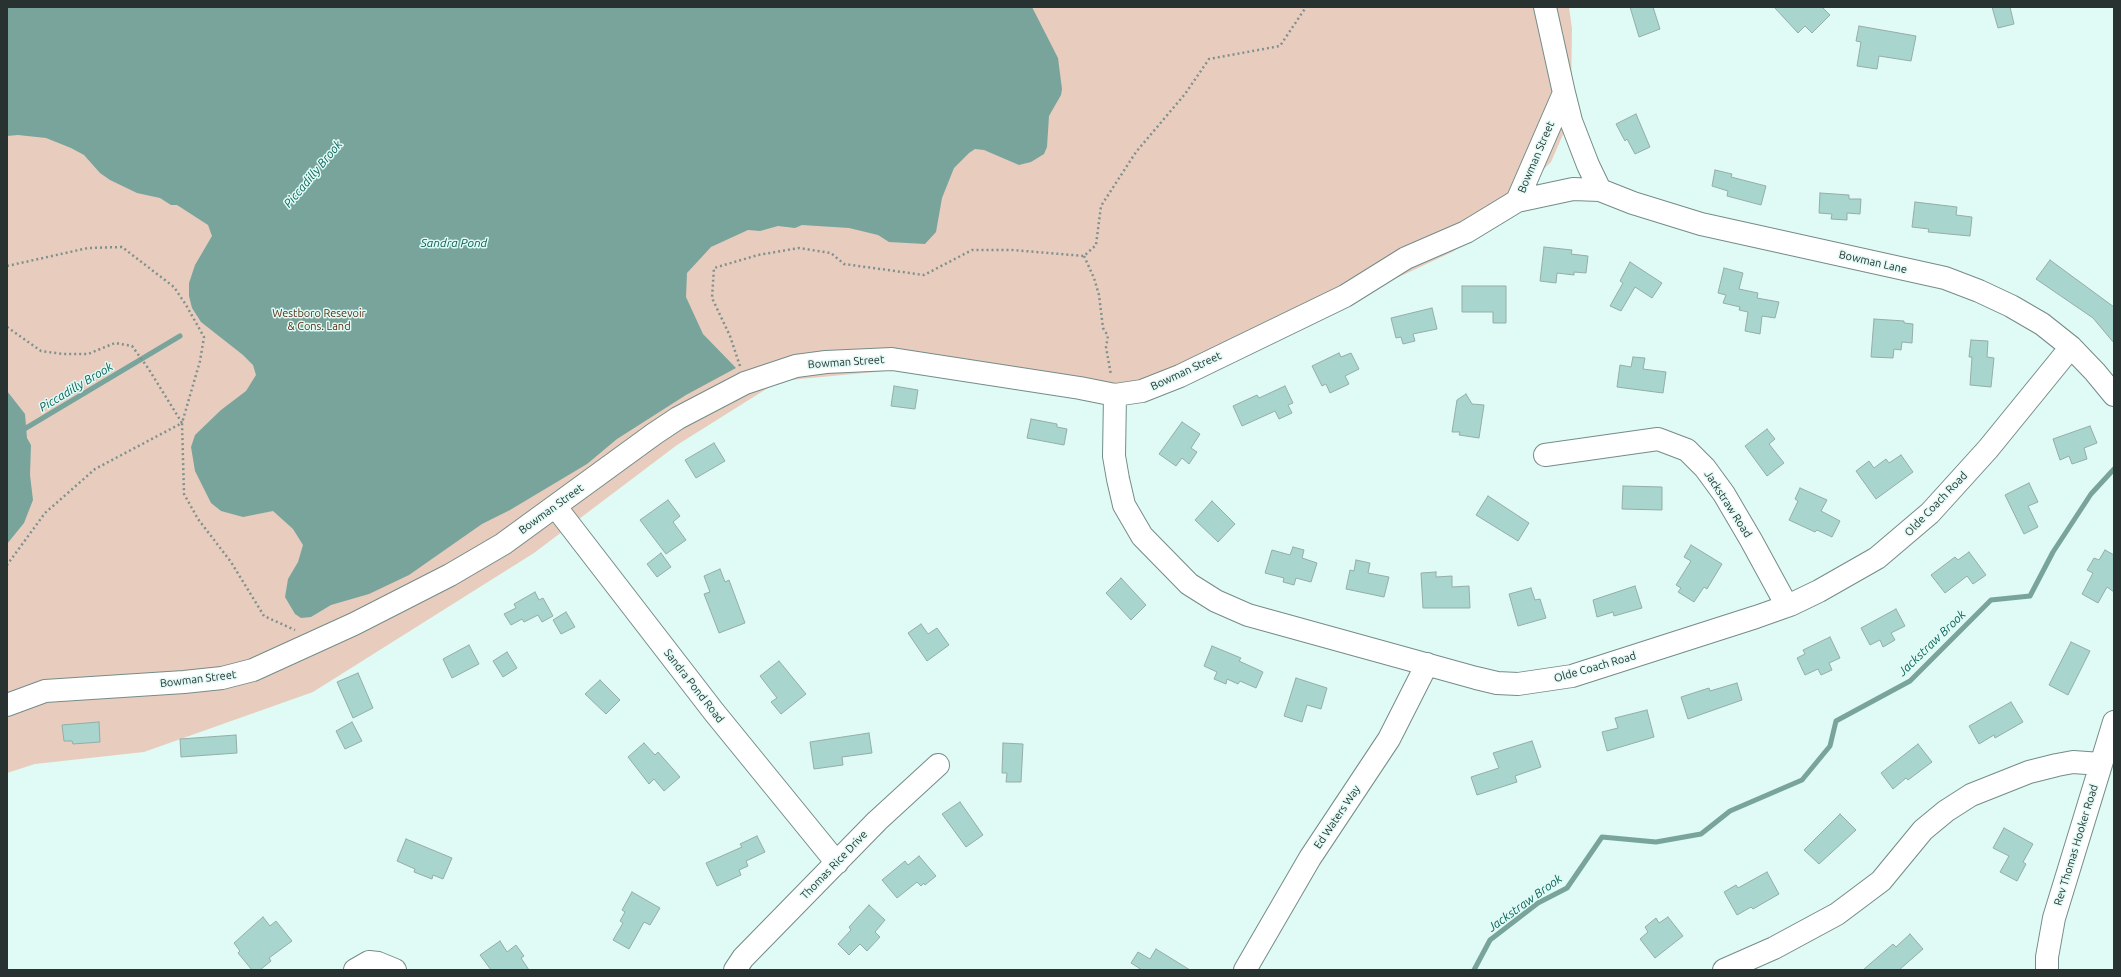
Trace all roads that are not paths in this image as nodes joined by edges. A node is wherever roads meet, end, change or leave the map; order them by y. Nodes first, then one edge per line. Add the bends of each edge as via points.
1 (1546, 7) edge
2 (1564, 93) junction
3 (1600, 190) junction
4 (1517, 200) junction
5 (2071, 348) junction
6 (1115, 395) junction
7 (2114, 395) edge
8 (1545, 455) dead end
9 (554, 506) junction
10 (1787, 606) junction
11 (1426, 664) junction
12 (7, 705) edge
13 (2114, 722) edge
14 (2101, 764) junction
15 (938, 766) dead end
16 (837, 863) junction
17 (364, 966) edge
18 (395, 970) edge
19 (735, 970) edge
20 (1245, 970) edge
21 (1724, 970) edge
22 (2047, 970) edge

1 - 2 street
2 - 3 street via 1571,121
2 - 4 street, Bowman Street
3 - 4 street, Bowman Lane via 1573,189
3 - 5 street, Bowman Lane via 1701,224 1946,278 2011,306 2042,324
4 - 6 street, Bowman Street via 1466,232 1406,258 1344,296 1180,376 1142,391
5 - 7 street, Bowman Lane
5 - 10 street, Olde Coach Road via 1988,449 1930,513 1877,558
6 - 9 street, Bowman Street via 892,359 796,366 745,383 654,434
6 - 11 street, Olde Coach Road via 1114,456 1124,505 1142,536 1189,584 1216,601 1248,615
8 - 10 street, Jackstraw Road via 1658,439 1687,450 1706,468 1724,494
9 - 12 street, Bowman Street via 503,544 450,575 354,624 253,670 222,678 45,691
9 - 16 street, Sandra Pond Road via 714,712
10 - 11 street, Olde Coach Road via 1572,676 1543,681 1497,683
11 - 20 street, Ed Waters Way via 1389,739 1310,858
13 - 14 street, Rev Thomas Hooker Road
14 - 21 street via 2072,762 2057,765 2030,772 1971,795 1946,811 1924,830 1881,881 1837,914
14 - 22 street, Rev Thomas Hooker Road via 2054,918
15 - 16 street, Thomas Rice Drive via 877,821
16 - 19 street, Thomas Rice Drive via 743,958
17 - 18 street

